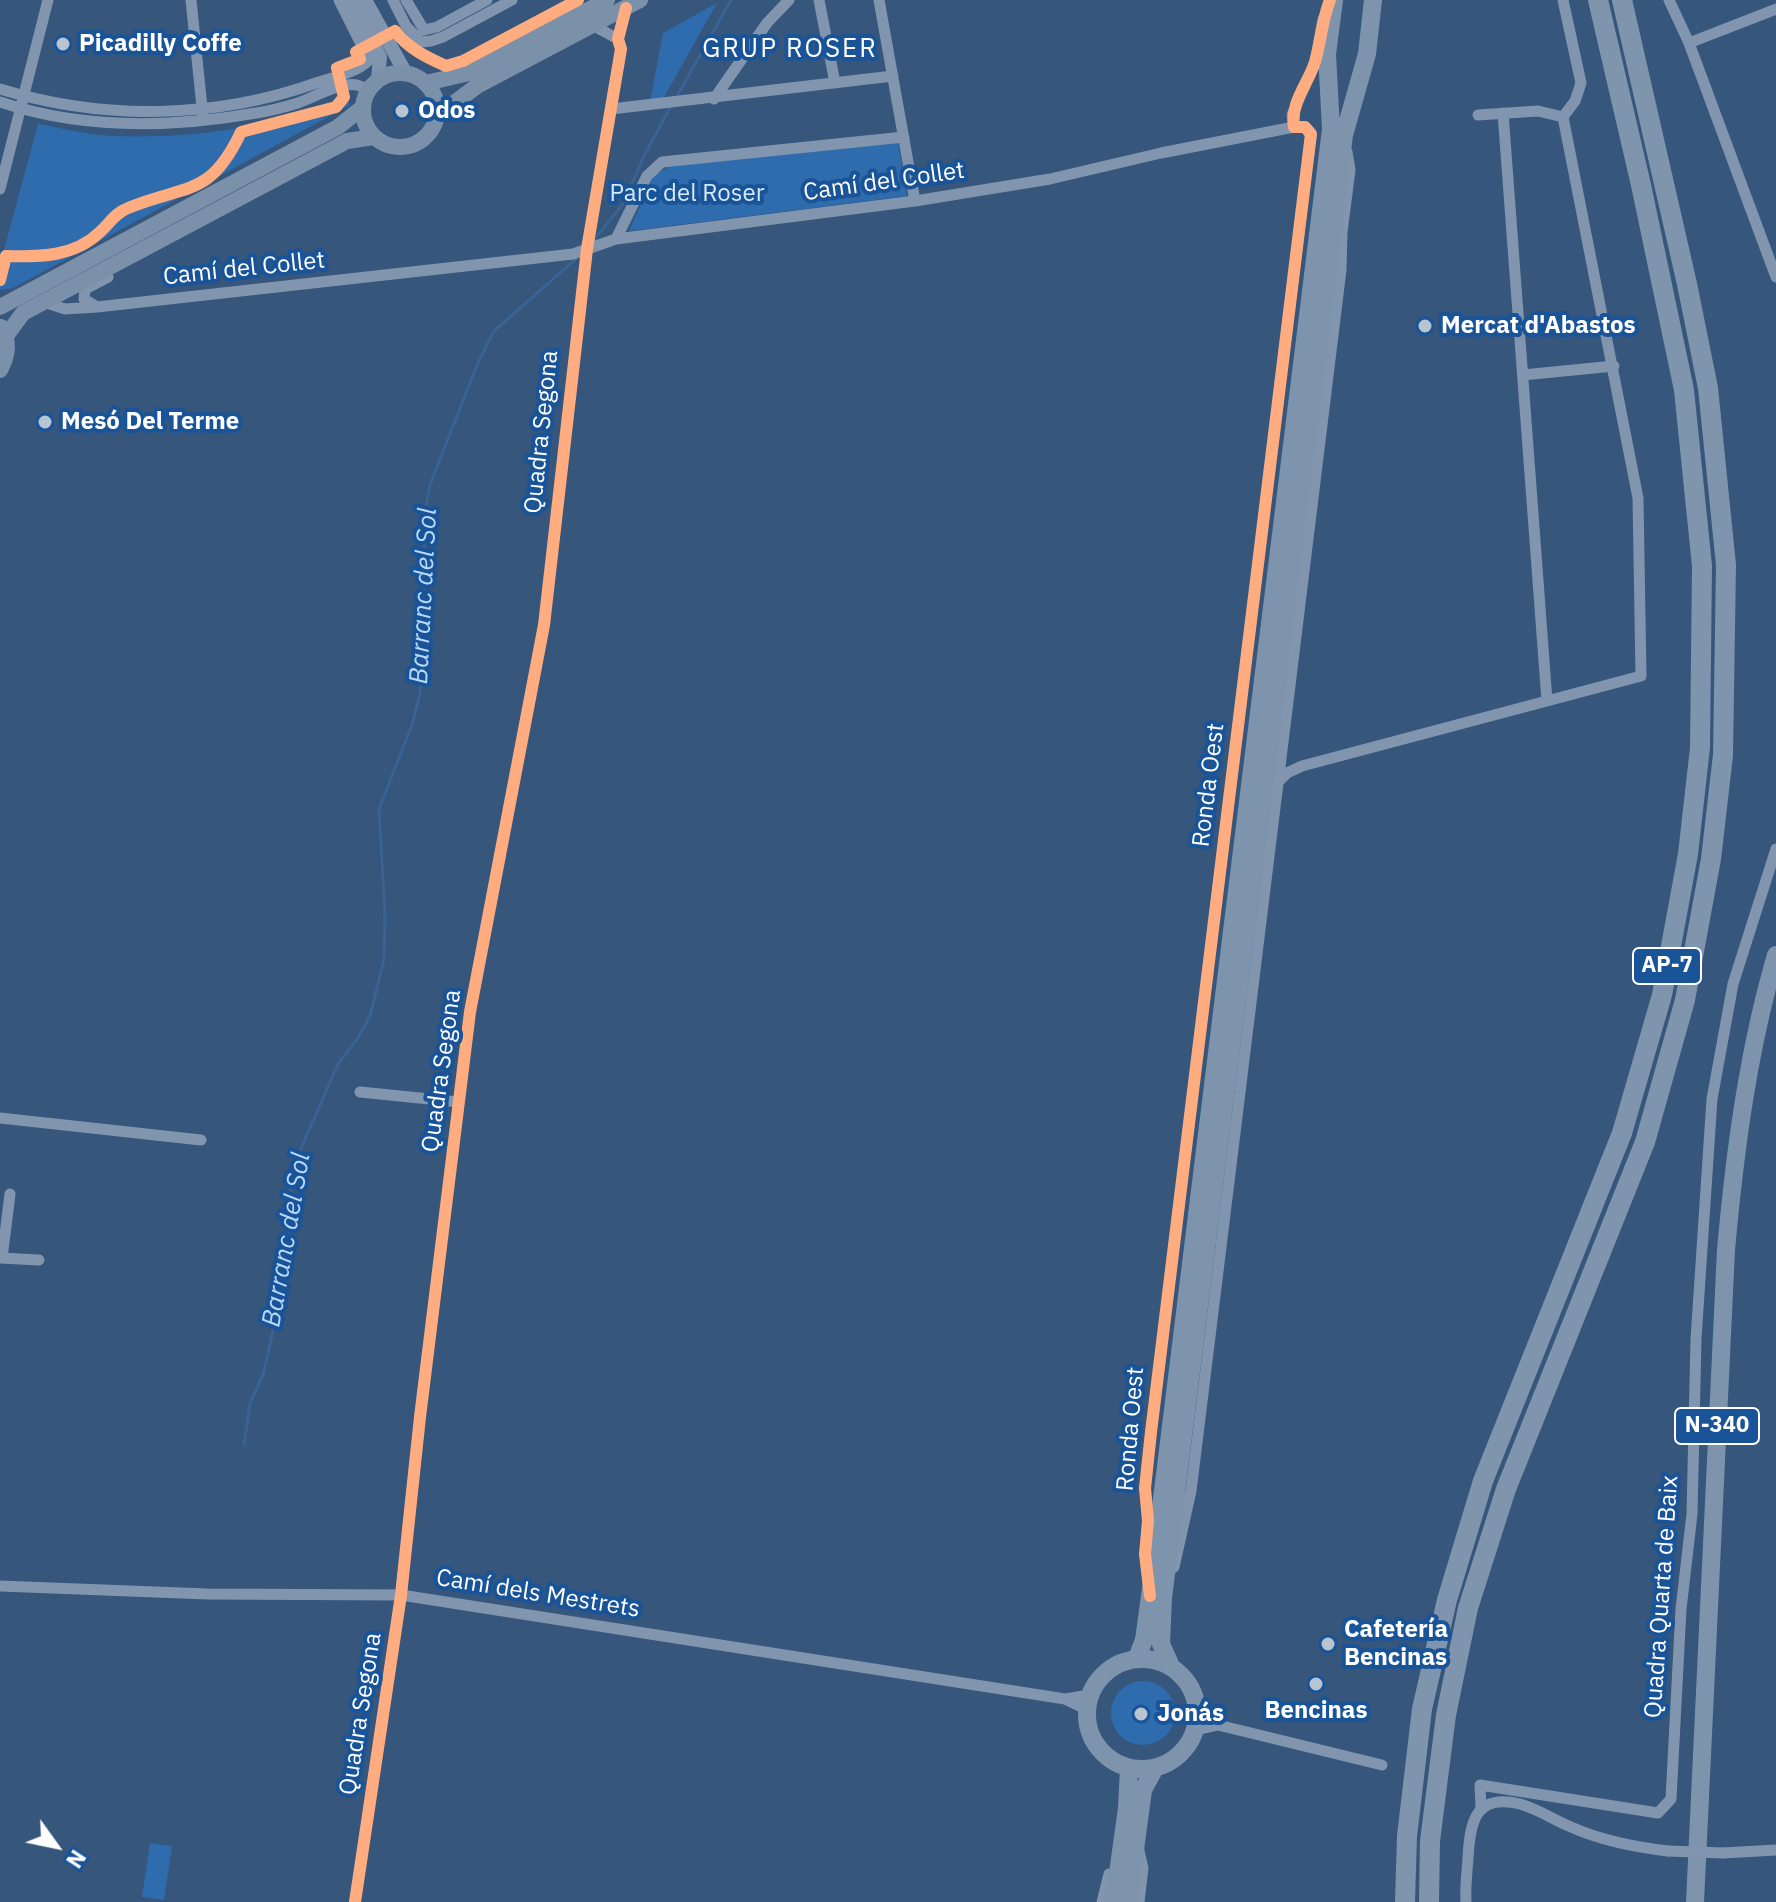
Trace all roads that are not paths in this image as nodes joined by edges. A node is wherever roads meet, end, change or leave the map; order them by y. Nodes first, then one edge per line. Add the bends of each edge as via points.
1 (48, 0) edge
2 (191, 0) edge
3 (339, 0) edge
4 (350, 0) edge
5 (365, 0) edge
6 (393, 0) edge
7 (406, 0) edge
8 (487, 0) edge
9 (512, 0) edge
10 (607, 0) edge
11 (789, 0) edge
12 (819, 0) edge
13 (879, 0) edge
14 (1332, 0) edge
15 (1373, 0) edge
16 (1563, 0) edge
17 (1598, 0) edge
18 (1622, 0) edge
19 (1669, 0) edge
20 (633, 4) edge
21 (1776, 9) edge
22 (592, 25) junction
23 (618, 39) junction
24 (1689, 43) junction
25 (405, 72) junction
26 (893, 76) junction
27 (730, 78) junction
28 (426, 83) junction
29 (835, 83) junction
30 (373, 85) junction
31 (0, 89) edge
32 (24, 96) junction
33 (728, 96) junction
34 (714, 99) junction
35 (0, 102) edge
36 (363, 107) junction
37 (21, 109) junction
38 (611, 109) junction
39 (1503, 113) junction
40 (438, 115) junction
41 (1478, 115) dead end
42 (203, 116) junction
43 (1563, 117) junction
44 (1294, 127) junction
45 (1344, 135) junction
46 (374, 137) junction
47 (904, 137) junction
48 (0, 189) edge
49 (915, 201) junction
50 (616, 239) junction
51 (587, 249) junction
52 (126, 258) junction
53 (1776, 277) edge
54 (44, 302) junction
55 (0, 307) edge
56 (97, 307) junction
57 (3, 331) edge
58 (1614, 366) junction
59 (0, 370) edge
60 (1523, 375) junction
61 (1547, 701) junction
62 (1283, 747) junction
63 (1302, 766) junction
64 (1278, 782) junction
65 (1776, 849) edge
66 (1776, 955) edge
67 (360, 1092) dead end
68 (459, 1102) junction
69 (0, 1118) edge
70 (201, 1140) dead end
71 (10, 1194) dead end
72 (1, 1258) edge
73 (39, 1260) dead end
74 (0, 1586) edge
75 (401, 1595) junction
76 (1156, 1597) junction
77 (1137, 1658) junction
78 (1170, 1664) junction
79 (1088, 1702) junction
80 (1197, 1722) junction
81 (1382, 1765) dead end
82 (1129, 1768) junction
83 (1155, 1768) junction
84 (1481, 1808) junction
85 (1129, 1838) junction
86 (1776, 1850) edge
87 (355, 1902) edge
88 (1102, 1902) edge
89 (1114, 1902) edge
90 (1128, 1902) edge
91 (1139, 1902) edge
92 (1405, 1902) edge
93 (1429, 1902) edge
94 (1466, 1902) edge
95 (1695, 1902) edge

1 - 32 street
2 - 42 street
3 - 42 street via 369,60 365,65 293,92
4 - 30 street via 380,57
5 - 25 street
6 - 9 street via 421,42 443,37
7 - 8 street via 424,30
10 - 28 main road via 469,73
11 - 27 street
12 - 29 street
13 - 26 street
14 - 44 street, Ronda Oest via 1315,63 1292,115
14 - 76 main road, Ronda Oest via 1327,54 1331,129
15 - 45 main road, Ronda Oest via 1367,54
16 - 43 street via 1581,83
17 - 92 highway, AP-7 via 1684,390 1702,566 1700,748 1688,854 1662,995 1622,1133 1483,1481 1447,1600 1422,1709
18 - 93 highway, AP-7 via 1708,388 1726,565 1723,755 1711,859 1685,1000 1645,1142 1506,1489 1468,1608 1446,1715 1430,1841
19 - 24 street
20 - 22 main road
20 - 23 street, Quadra Segona
21 - 24 street
22 - 23 street
22 - 40 main road via 477,86
23 - 38 street, Quadra Segona
24 - 53 street
25 - 28 main road
25 - 30 main road via 391,73
26 - 29 street
26 - 47 street
27 - 33 street
27 - 34 street
28 - 40 main road via 436,98
29 - 33 street
30 - 36 main road
30 - 42 street via 341,86 295,104
31 - 32 street
32 - 37 street
32 - 42 street via 82,108
33 - 34 street
34 - 38 street
35 - 37 street
36 - 46 main road
36 - 55 main road via 338,127
37 - 42 street via 138,126
37 - 48 street
38 - 51 street, Quadra Segona
39 - 41 street
39 - 43 street via 1538,111
39 - 60 street
40 - 46 main road via 429,134 412,146 392,147
43 - 58 street
44 - 49 street, Camí del Collet via 1050,179
44 - 76 street, Ronda Oest via 1305,127 1311,134 1145,1488 1145,1554
45 - 62 street, Ronda Oest via 1350,170 1341,270
45 - 76 main road, Ronda Oest
46 - 52 main road via 347,141
47 - 49 street
47 - 50 street via 662,162 647,176
49 - 50 street, Camí del Collet
50 - 51 street, Camí del Collet
51 - 56 street, Camí del Collet
51 - 68 street, Quadra Segona via 544,625 495,869
52 - 54 main road
52 - 56 street via 118,271 85,289 84,299
54 - 56 street, Camí del Collet via 65,309
54 - 57 main road
57 - 59 main road via 7,357
58 - 60 street
58 - 61 street via 1638,498 1641,676
60 - 61 street
61 - 63 street
62 - 63 street
62 - 64 street, Ronda Oest
63 - 64 street
64 - 76 street, Ronda Oest via 1191,1491 1177,1557
65 - 84 street, Quadra Quarta de Baix via 1733,984 1712,1099 1696,1339 1692,1514 1671,1799 1658,1813 1480,1785
66 - 95 highway, N-340 via 1735,1148 1727,1235
67 - 68 street, Quadra Segona
68 - 75 street, Quadra Segona
69 - 70 street
71 - 72 street
72 - 73 street
74 - 75 street, Camí dels Mestrets
75 - 79 street, Camí dels Mestrets
75 - 87 street, Quadra Segona
76 - 77 main road, Ronda Oest
76 - 78 main road, Ronda Oest via 1161,1644
77 - 78 main road
77 - 79 main road via 1121,1661 1101,1675
78 - 80 main road via 1192,1688
79 - 82 main road via 1089,1733 1098,1748
80 - 81 street
80 - 83 main road via 1182,1753
82 - 83 main road
82 - 85 main road
83 - 85 main road
84 - 86 street, bridge via 1496,1801 1520,1804 1619,1844 1668,1851
84 - 94 street via 1470,1834
85 - 88 street via 1112,1861
85 - 89 main road
85 - 90 main road
85 - 91 street via 1143,1868

